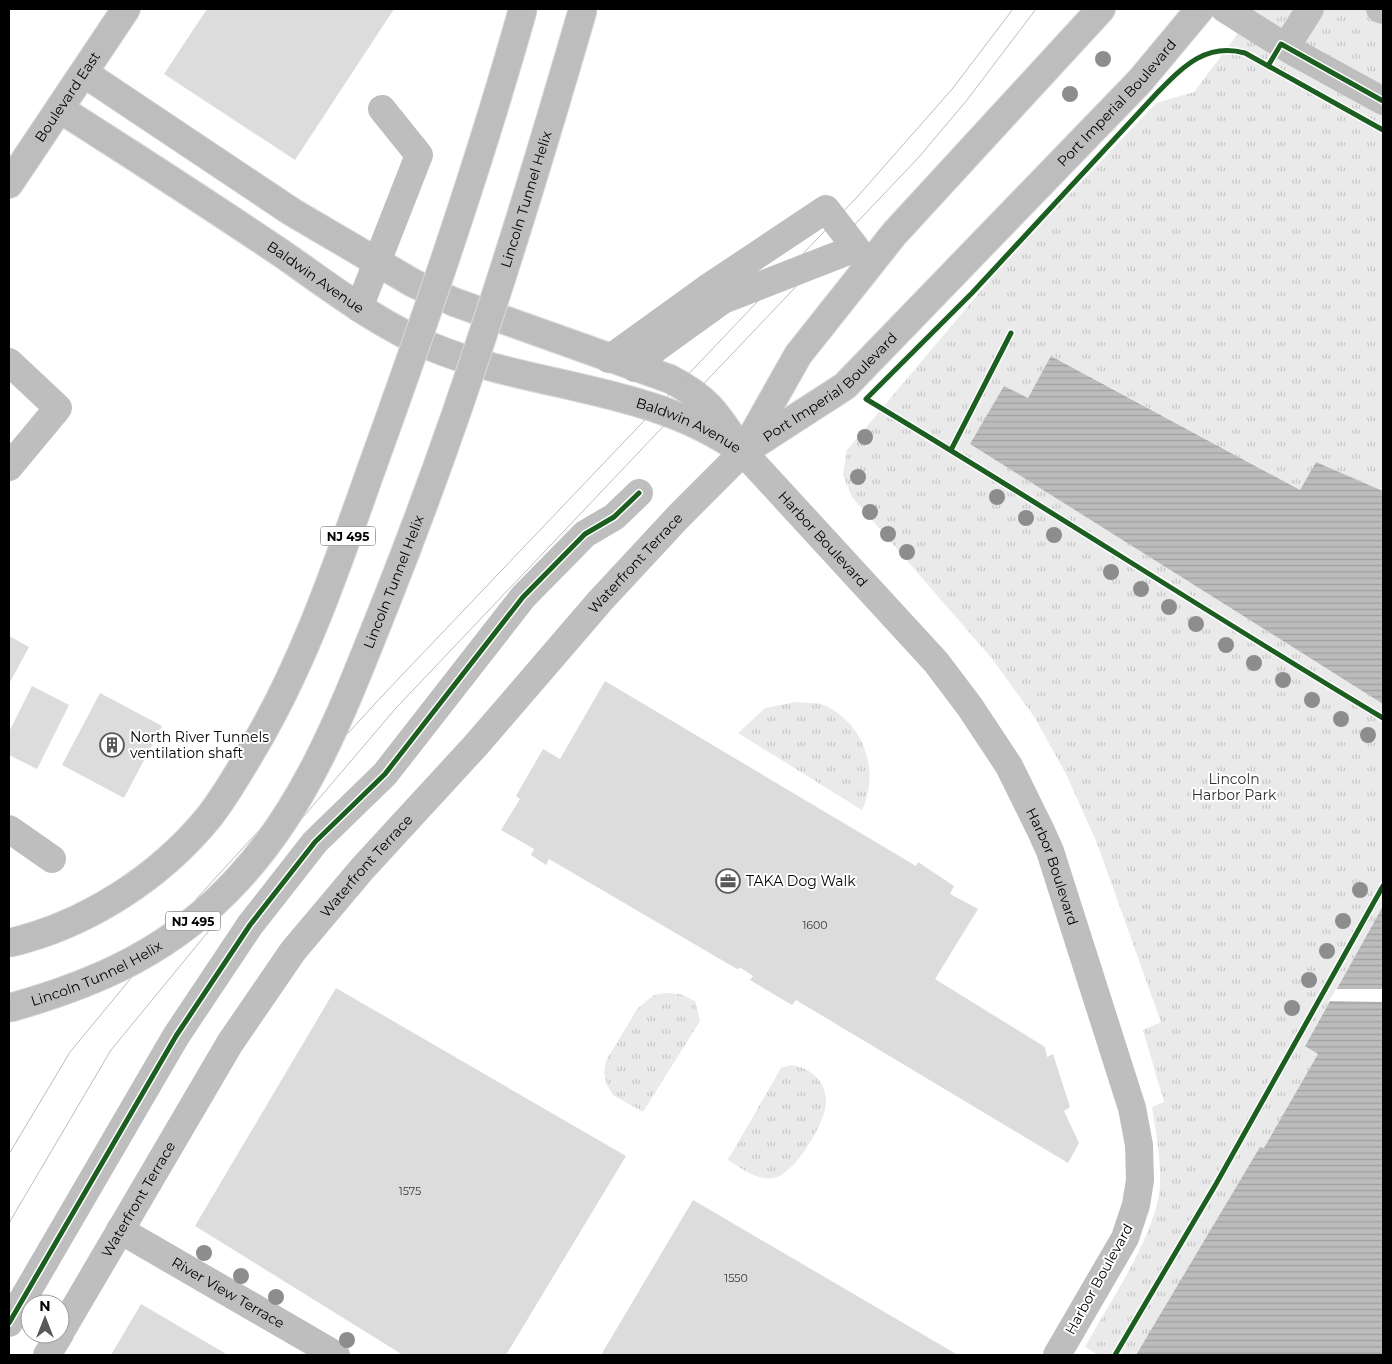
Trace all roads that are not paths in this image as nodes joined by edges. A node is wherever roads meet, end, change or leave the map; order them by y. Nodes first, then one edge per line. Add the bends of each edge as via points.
1 (126, 9) edge
2 (523, 9) edge
3 (583, 9) edge
4 (1100, 9) edge
5 (1200, 9) edge
6 (1224, 9) edge
7 (1310, 9) edge
8 (1286, 47) junction
9 (84, 73) junction
10 (1383, 100) edge
11 (60, 109) junction
12 (382, 109) dead end
13 (9, 184) edge
14 (377, 263) junction
15 (359, 308) junction
16 (609, 359) junction
17 (9, 362) edge
18 (635, 368) junction
19 (743, 452) junction
20 (9, 467) edge
21 (639, 492) dead end
22 (9, 829) edge
23 (52, 859) dead end
24 (9, 943) edge
25 (9, 1008) edge
26 (120, 1230) junction
27 (70, 1317) edge
28 (9, 1323) edge
29 (54, 1344) edge
30 (47, 1355) edge
31 (336, 1355) edge
32 (1057, 1355) edge

1 - 9 main road, Boulevard East
2 - 24 main road, NJ 495, bridge via 417,343 313,626 266,727 227,793 163,863 95,910
3 - 25 main road, Lincoln Tunnel Helix / NJ 495, bridge via 528,198 410,543 333,728 300,795 280,827 238,880 178,934 124,967 88,983
4 - 19 main road, Port Imperial Boulevard via 894,234 798,355
5 - 19 main road, Port Imperial Boulevard via 1140,81 846,386
6 - 8 street
7 - 8 street
8 - 10 street
9 - 11 main road, Boulevard East
9 - 14 main road, Baldwin Avenue via 292,212
11 - 13 main road, Boulevard East
11 - 15 main road, Baldwin Avenue
12 - 14 street via 419,155
14 - 15 street
14 - 16 main road, Baldwin Avenue via 454,302
15 - 19 main road, Baldwin Avenue via 410,337 457,356 650,407 711,432
16 - 18 main road, Baldwin Avenue
16 - 18 street via 826,209 856,248 723,300 655,349
17 - 20 street via 58,408
18 - 19 main road, Baldwin Avenue via 670,379 702,398
19 - 26 street, Waterfront Terrace via 600,601 477,744 362,868 293,951 230,1043
19 - 32 street, Harbor Boulevard via 936,662 1009,766 1050,851 1132,1108 1140,1163 1138,1193 1130,1226
21 - 28 street via 614,517 585,534 523,597 385,774 315,842 250,924 176,1036
22 - 23 street
26 - 27 street, Waterfront Terrace
26 - 31 street, River View Terrace
29 - 30 street, Waterfront Terrace

